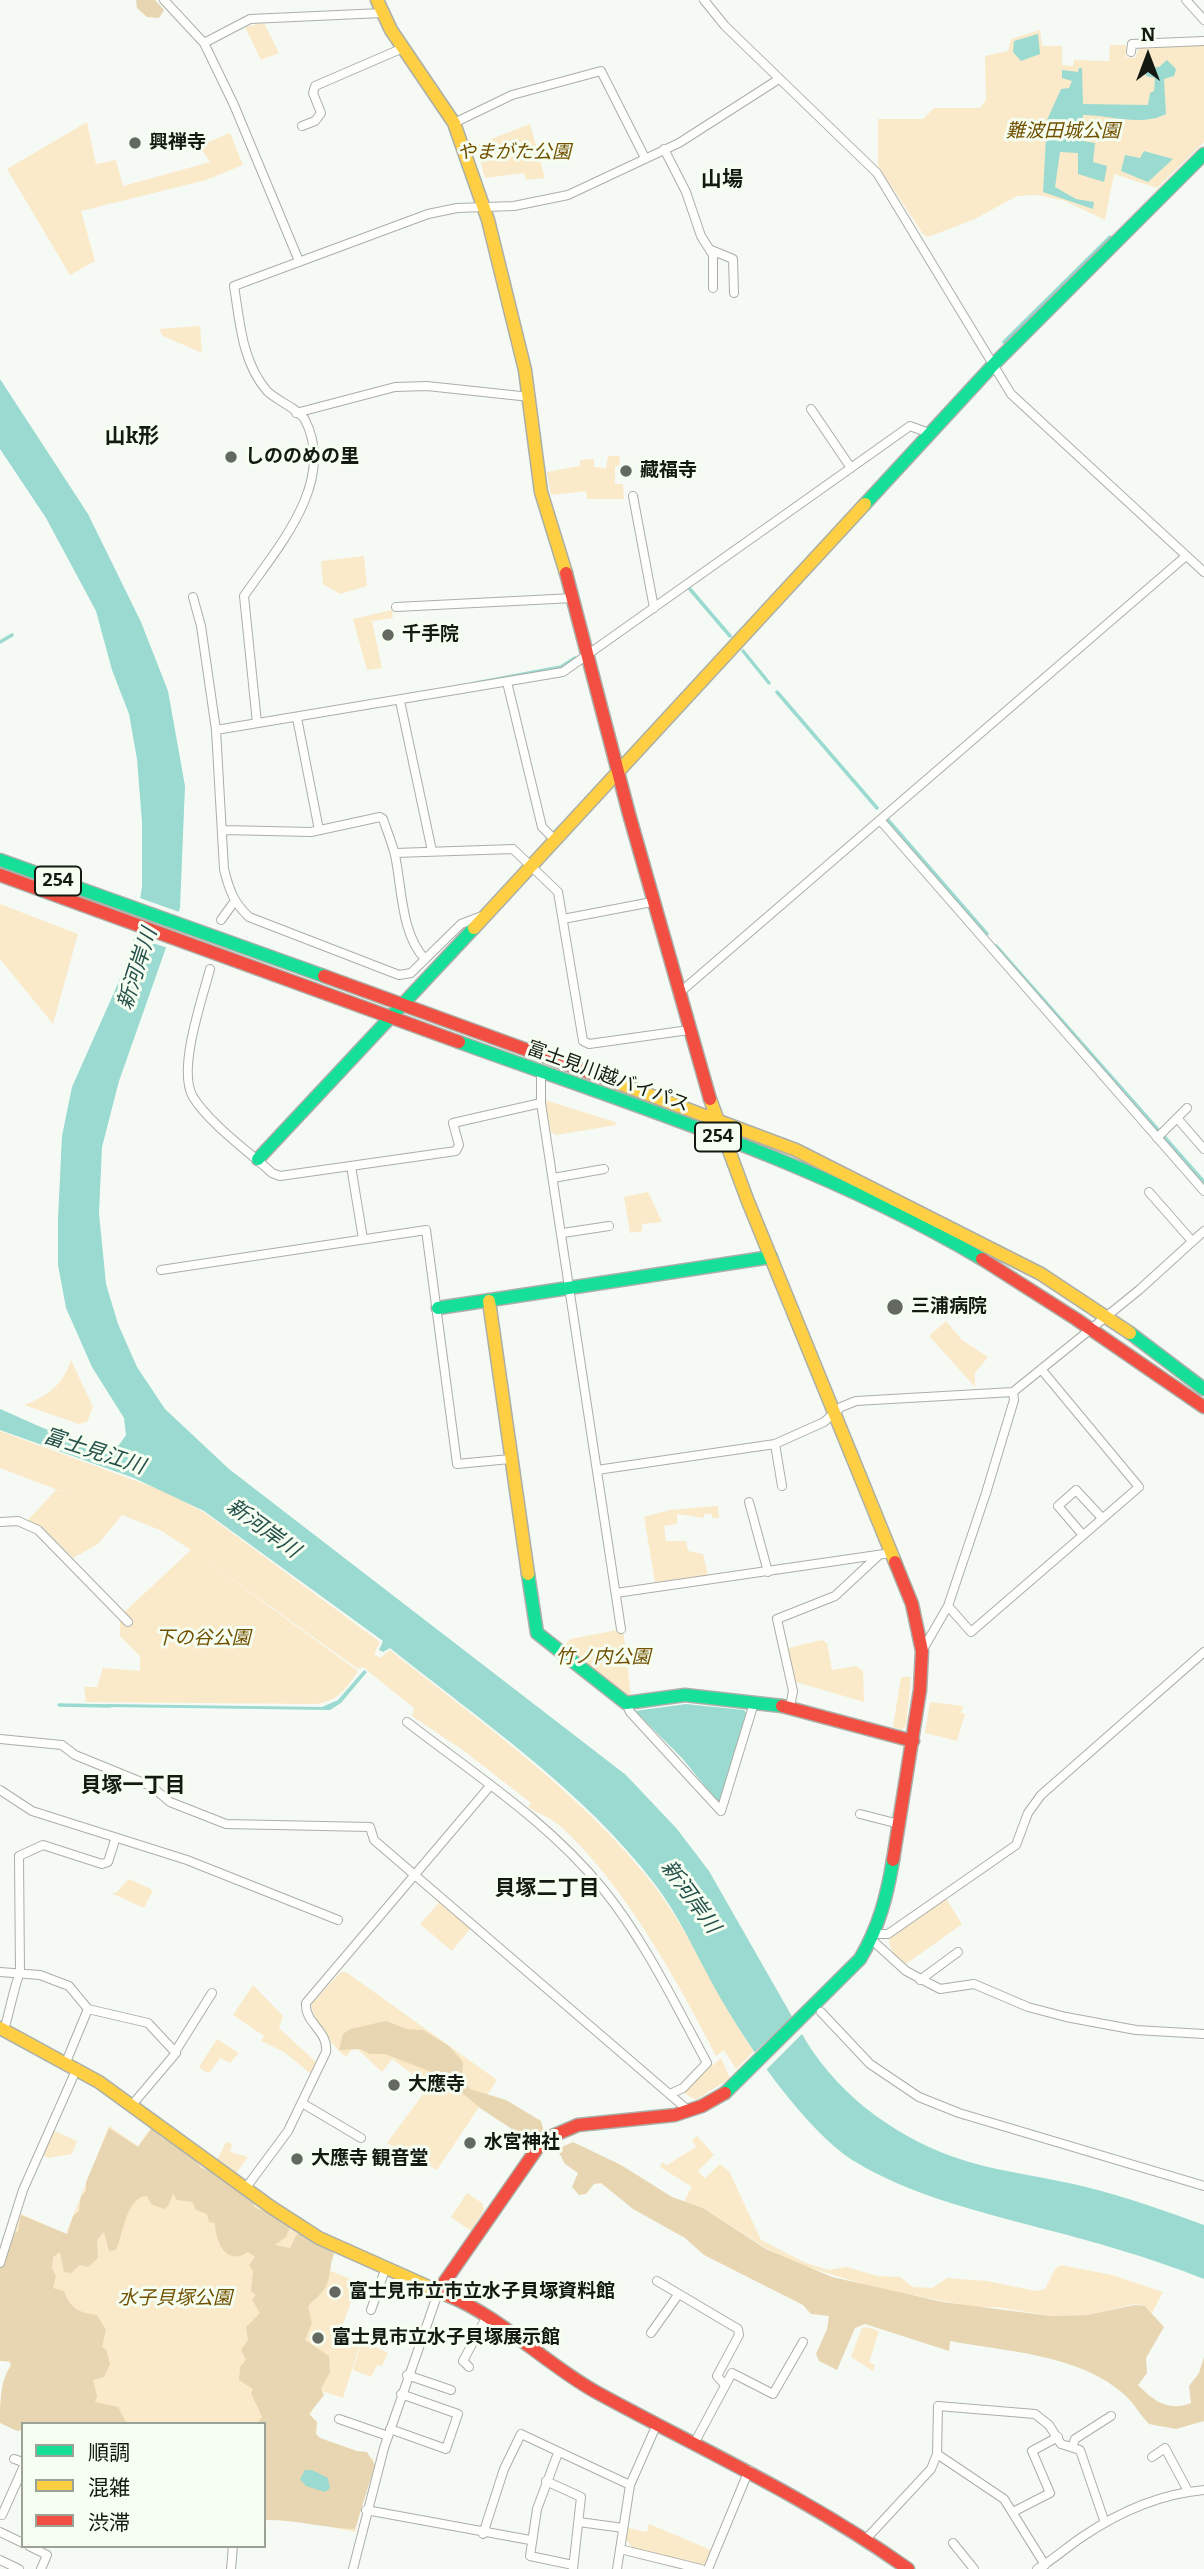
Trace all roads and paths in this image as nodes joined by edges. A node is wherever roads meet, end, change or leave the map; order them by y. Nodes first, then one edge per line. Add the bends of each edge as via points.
1 (164, 0) edge
2 (377, 0) edge
3 (704, 0) edge
4 (1186, 0) edge
5 (382, 13) junction
6 (1204, 20) edge
7 (1204, 41) edge
8 (204, 43) junction
9 (403, 48) junction
10 (1131, 52) dead end
11 (779, 79) junction
12 (454, 123) junction
13 (302, 126) dead end
14 (664, 149) junction
15 (1204, 155) edge
16 (645, 158) junction
17 (483, 208) junction
18 (711, 250) junction
19 (299, 261) junction
20 (713, 288) dead end
21 (734, 293) dead end
22 (995, 363) junction
23 (530, 397) junction
24 (811, 409) dead end
25 (296, 413) junction
26 (929, 433) junction
27 (851, 468) junction
28 (633, 496) dead end
29 (1186, 555) junction
30 (1204, 572) edge
31 (193, 597) dead end
32 (574, 598) junction
33 (396, 607) dead end
34 (654, 608) junction
35 (588, 656) junction
36 (506, 682) junction
37 (400, 701) junction
38 (297, 718) junction
39 (257, 723) junction
40 (216, 730) junction
41 (618, 774) junction
42 (880, 820) junction
43 (224, 830) junction
44 (319, 831) junction
45 (555, 840) junction
46 (432, 851) junction
47 (394, 853) junction
48 (0, 860) edge
49 (531, 865) junction
50 (0, 875) edge
51 (234, 902) junction
52 (652, 902) junction
53 (485, 915) junction
54 (563, 919) junction
55 (221, 920) dead end
56 (425, 959) junction
57 (210, 969) dead end
58 (678, 993) junction
59 (404, 1004) junction
60 (390, 1018) junction
61 (689, 1030) junction
62 (541, 1073) junction
63 (541, 1103) junction
64 (1187, 1108) dead end
65 (1177, 1118) junction
66 (717, 1119) junction
67 (1160, 1135) junction
68 (725, 1139) junction
69 (1204, 1149) edge
70 (258, 1160) junction
71 (351, 1166) junction
72 (604, 1169) dead end
73 (553, 1178) junction
74 (1204, 1191) edge
75 (1149, 1192) dead end
76 (609, 1226) dead end
77 (1204, 1231) edge
78 (563, 1233) junction
79 (363, 1239) junction
80 (1192, 1241) junction
81 (771, 1257) junction
82 (161, 1270) dead end
83 (570, 1289) junction
84 (489, 1301) junction
85 (438, 1308) junction
86 (1106, 1315) junction
87 (1090, 1328) junction
88 (1041, 1369) junction
89 (1204, 1389) edge
90 (1013, 1392) junction
91 (1204, 1406) edge
92 (835, 1413) junction
93 (775, 1444) junction
94 (510, 1459) junction
95 (597, 1470) junction
96 (782, 1486) dead end
97 (749, 1502) dead end
98 (1102, 1518) junction
99 (0, 1522) edge
100 (1082, 1534) junction
101 (885, 1554) junction
102 (768, 1572) junction
103 (616, 1593) junction
104 (948, 1606) junction
105 (128, 1622) dead end
106 (621, 1629) dead end
107 (922, 1651) junction
108 (1204, 1652) edge
109 (626, 1703) junction
110 (754, 1703) junction
111 (790, 1707) junction
112 (407, 1722) dead end
113 (0, 1739) edge
114 (913, 1741) junction
115 (490, 1786) junction
116 (0, 1790) edge
117 (860, 1814) dead end
118 (899, 1824) junction
119 (115, 1840) junction
120 (414, 1875) junction
121 (338, 1920) dead end
122 (874, 1937) junction
123 (958, 1952) dead end
124 (0, 1972) edge
125 (20, 1973) junction
126 (920, 1980) junction
127 (212, 1993) dead end
128 (88, 2009) junction
129 (817, 2011) junction
130 (2, 2029) edge
131 (1204, 2034) edge
132 (175, 2052) junction
133 (72, 2065) junction
134 (670, 2094) junction
135 (302, 2104) junction
136 (132, 2105) junction
137 (689, 2111) junction
138 (361, 2138) dead end
139 (1204, 2186) edge
140 (245, 2189) junction
141 (0, 2263) edge
142 (385, 2270) junction
143 (657, 2281) dead end
144 (439, 2290) junction
145 (678, 2295) junction
146 (371, 2310) dead end
147 (486, 2318) junction
148 (651, 2333) dead end
149 (803, 2342) dead end
150 (470, 2367) dead end
151 (407, 2375) junction
152 (725, 2385) junction
153 (451, 2390) dead end
154 (401, 2395) junction
155 (1111, 2416) dead end
156 (339, 2419) dead end
157 (657, 2424) junction
158 (389, 2432) junction
159 (1058, 2438) junction
160 (695, 2442) junction
161 (1072, 2447) junction
162 (558, 2453) junction
163 (937, 2454) junction
164 (1152, 2457) dead end
165 (749, 2470) junction
166 (21, 2472) edge
167 (546, 2481) junction
168 (629, 2486) junction
169 (1204, 2490) edge
170 (1188, 2491) junction
171 (366, 2511) junction
172 (1013, 2512) junction
173 (1, 2516) edge
174 (579, 2522) junction
175 (1105, 2523) junction
176 (623, 2529) junction
177 (0, 2532) edge
178 (483, 2534) junction
179 (866, 2539) junction
180 (530, 2540) junction
181 (21, 2542) edge
182 (953, 2543) dead end
183 (33, 2548) edge
184 (233, 2548) edge
185 (620, 2549) junction
186 (0, 2560) edge
187 (573, 2567) edge
188 (1041, 2567) edge
189 (19, 2569) edge
190 (41, 2569) edge
191 (231, 2569) edge
192 (353, 2569) edge
193 (617, 2569) edge
194 (701, 2569) edge
195 (708, 2569) edge
196 (908, 2569) edge
197 (974, 2569) edge

1 - 8 street
2 - 5 main road
3 - 11 street
4 - 6 street
5 - 8 street via 250,19
5 - 9 main road
7 - 10 street via 1132,44
8 - 19 street
9 - 12 main road
9 - 13 street via 315,86 321,113
11 - 14 street via 704,129
11 - 22 street via 877,173
12 - 16 street via 512,95 601,71
12 - 17 main road
14 - 16 street
14 - 18 street
15 - 22 main road
16 - 17 street via 549,201
17 - 19 street via 428,214
17 - 23 main road
18 - 20 street
18 - 21 street via 733,259
19 - 25 street via 234,286 252,368 268,391
22 - 26 main road
22 - 29 street via 1011,394
23 - 25 street via 395,387
23 - 32 main road via 541,492
24 - 27 street
25 - 39 street via 303,416 313,443 310,488 297,522 244,596
26 - 27 street via 910,426
26 - 41 main road
27 - 34 street
28 - 34 street
29 - 30 street
29 - 42 street
31 - 40 street
32 - 33 street
32 - 35 main road
34 - 35 street
35 - 36 street via 563,672
35 - 41 main road
36 - 37 street
36 - 45 street via 542,827
37 - 38 street
37 - 46 street
38 - 39 street
38 - 44 street
39 - 40 street
40 - 43 street
41 - 45 main road
41 - 52 main road
42 - 58 street
42 - 67 street
43 - 44 street
43 - 51 street via 224,869
44 - 47 street via 380,817
45 - 49 main road
46 - 47 street
46 - 49 street via 509,848
47 - 56 street via 416,950
48 - 59 main road, 富士見川越バイパス / 254
49 - 53 main road
49 - 54 street via 558,892
50 - 60 main road, 富士見川越バイパス / 254
51 - 55 street
51 - 56 street via 249,917 387,973 411,973
52 - 54 street
52 - 58 main road
53 - 56 street via 461,925
53 - 59 main road
54 - 61 street via 583,1041 589,1044
57 - 70 street via 187,1064 188,1084 205,1111
58 - 61 main road
59 - 60 main road
59 - 66 main road, 富士見川越バイパス / 254
60 - 62 main road, 富士見川越バイパス / 254
60 - 70 main road
61 - 66 main road
62 - 63 street
62 - 68 main road, 富士見川越バイパス / 254
63 - 71 street via 453,1123 459,1145 456,1151
63 - 73 street
64 - 65 street
65 - 67 street
65 - 69 street
66 - 68 main road
66 - 86 main road, 富士見川越バイパス / 254 via 796,1150 917,1208 1041,1274
67 - 74 street
68 - 81 main road
68 - 87 main road, 富士見川越バイパス / 254 via 924,1227 1029,1286
70 - 71 street via 280,1176
71 - 79 street
72 - 73 street
73 - 78 street
75 - 80 street
76 - 78 street
77 - 80 street
78 - 83 street
79 - 82 street
79 - 85 street via 426,1230
80 - 86 street
81 - 83 main road
81 - 92 main road
83 - 84 main road
83 - 95 street
84 - 85 main road
84 - 94 main road
85 - 94 street via 457,1464
86 - 87 street
86 - 89 main road, 富士見川越バイパス / 254
87 - 88 street
87 - 91 main road, 富士見川越バイパス / 254
88 - 90 street
88 - 98 street via 1139,1487
90 - 92 street via 856,1401
90 - 104 street via 986,1493
92 - 93 street
92 - 101 main road
93 - 95 street
93 - 96 street
94 - 109 main road via 535,1628
95 - 103 street
97 - 102 street
98 - 100 street
98 - 100 street via 1076,1490 1058,1506
99 - 105 street via 18,1521 38,1530
100 - 104 street via 971,1632
101 - 102 street
101 - 107 main road via 917,1619
101 - 111 street via 835,1596 777,1619 793,1691
102 - 103 street
103 - 106 street
104 - 107 street
107 - 114 main road
108 - 122 street via 1041,1795 1028,1813 1016,1845 887,1934
109 - 110 main road via 685,1695
109 - 110 street via 721,1811
110 - 111 main road
111 - 114 main road
112 - 115 street
113 - 120 street via 62,1745 75,1755 151,1786 170,1802 226,1824 370,1827 374,1840
114 - 118 main road
115 - 120 street
115 - 134 street via 549,1833 602,1888 668,1990 707,2063 683,2088
116 - 119 street via 32,1811
117 - 118 street
118 - 122 main road via 886,1901
119 - 121 street via 187,1860
119 - 125 street via 108,1862 102,1864 43,1845 19,1856
120 - 134 street
120 - 135 street via 306,2003 327,2048
122 - 126 street via 899,1966
122 - 129 main road
123 - 126 street
124 - 125 street
125 - 128 street via 69,1986
125 - 130 street
126 - 131 street via 946,1989 974,1984 1044,2012 1112,2027
127 - 132 street
128 - 132 street via 148,2023
128 - 133 street
129 - 137 main road via 721,2096
129 - 139 street via 870,2064 919,2097
130 - 133 main road
132 - 136 street
133 - 136 main road
133 - 141 street
134 - 137 street
135 - 138 street
135 - 140 street
136 - 140 main road
137 - 144 main road via 578,2125 543,2140
140 - 142 main road via 319,2238
142 - 144 main road
142 - 146 street
143 - 145 street
144 - 147 main road
144 - 151 street
145 - 148 street
145 - 152 street via 738,2329 717,2376
147 - 150 street via 463,2361
147 - 157 main road via 584,2385
149 - 152 street via 776,2393 732,2373
151 - 153 street
151 - 154 street
152 - 160 street
154 - 158 street
154 - 158 street via 458,2414 446,2449
155 - 161 street via 1075,2440
156 - 158 street
157 - 160 main road
157 - 168 street
158 - 171 street
159 - 161 street
159 - 163 street via 1035,2414 939,2406
159 - 172 street via 1032,2451 1050,2493
160 - 165 main road
161 - 175 street via 1080,2450
162 - 167 street
162 - 168 street
162 - 178 street via 521,2434
163 - 172 street via 1004,2499
163 - 179 street via 931,2469
164 - 170 street via 1165,2448
165 - 179 main road
165 - 195 street
166 - 173 street
167 - 174 street via 581,2497
167 - 180 street
168 - 176 street
169 - 170 street
170 - 175 street via 1154,2499
171 - 178 street
171 - 192 street
172 - 188 street
174 - 176 street
174 - 187 street
175 - 188 street
176 - 185 street
177 - 181 street
178 - 180 street
179 - 196 main road
180 - 187 street via 531,2559
182 - 197 street
183 - 190 street via 47,2555
184 - 191 street
185 - 193 street
185 - 194 street
186 - 189 street

